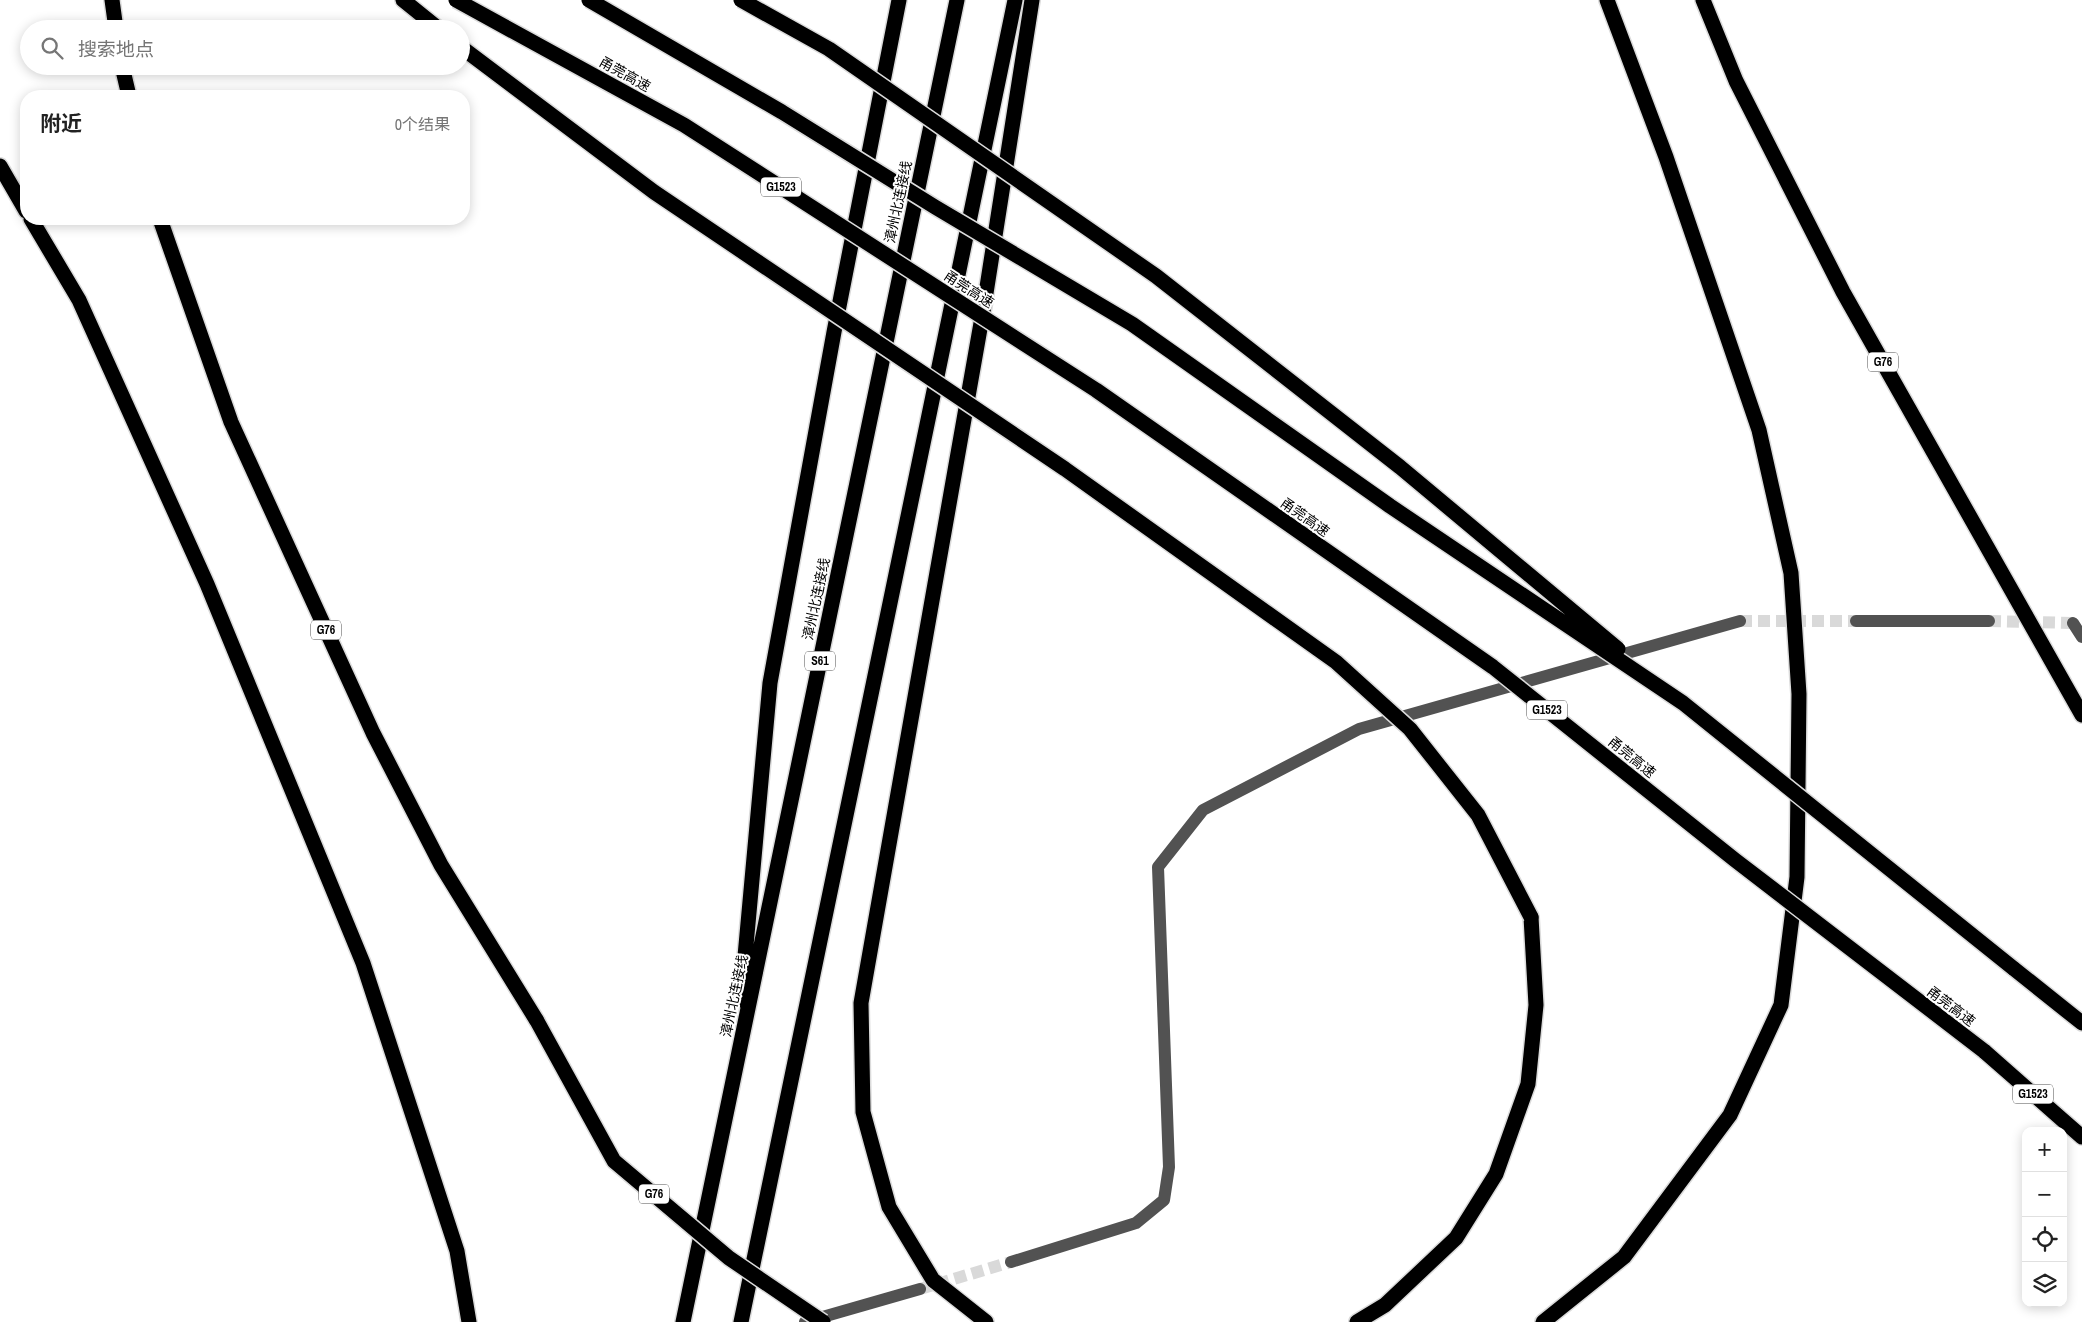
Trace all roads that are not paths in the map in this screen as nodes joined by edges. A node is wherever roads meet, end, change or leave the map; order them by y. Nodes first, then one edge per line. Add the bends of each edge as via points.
1 (112, 0) edge
2 (403, 0) edge
3 (456, 0) edge
4 (590, 0) edge
5 (741, 0) edge
6 (900, 0) edge
7 (957, 0) edge
8 (1015, 0) edge
9 (1032, 0) edge
10 (1607, 0) edge
11 (1703, 0) edge
12 (115, 20) edge
13 (428, 20) edge
14 (470, 54) edge
15 (124, 75) edge
16 (128, 90) edge
17 (0, 166) edge
18 (20, 201) edge
19 (35, 225) edge
20 (162, 225) edge
21 (1740, 621) tunnel mouth
22 (1856, 621) tunnel mouth
23 (1989, 621) tunnel mouth
24 (2073, 623) dead end
25 (2082, 637) edge
26 (1683, 703) junction
27 (2082, 715) edge
28 (2082, 1023) edge
29 (735, 1072) junction
30 (2082, 1137) edge
31 (1012, 1262) tunnel mouth
32 (920, 1289) tunnel mouth
33 (469, 1322) edge
34 (682, 1322) edge
35 (741, 1322) edge
36 (805, 1322) edge
37 (823, 1322) edge
38 (986, 1322) edge
39 (1356, 1322) edge
40 (1542, 1322) edge

1 - 12 highway
2 - 13 highway
3 - 30 highway, 甬莞高速 / G1523, bridge via 684,125 1096,390 1492,667 1735,860 1984,1051
4 - 26 highway, bridge via 1132,324 1390,506
5 - 26 highway, bridge via 829,49 1156,276 1400,467
6 - 29 highway via 832,342 770,683
7 - 29 highway, 漳州北连接线 / S61
8 - 35 highway
9 - 38 highway via 984,306 861,1003 864,1112 889,1207 933,1280
10 - 40 highway via 1666,157 1759,430 1791,573 1799,694 1797,877 1781,1005 1730,1115 1624,1257
11 - 27 highway, G76 via 1736,81 1843,292
14 - 39 highway, bridge via 654,192 1065,469 1336,662 1410,729 1478,815 1531,917 1536,1004 1528,1084 1496,1174 1456,1238 1386,1305
15 - 16 highway
17 - 18 highway
19 - 33 highway via 79,300 207,584 363,963 457,1251
20 - 37 highway, G76, bridge via 231,422 373,734 441,865 536,1021 614,1161 729,1258
21 - 31 street via 1359,729 1203,810 1158,866 1169,1167 1164,1200 1136,1223
22 - 23 street
24 - 25 street
26 - 28 highway, bridge
29 - 34 highway, 漳州北连接线 / S61
32 - 36 street

